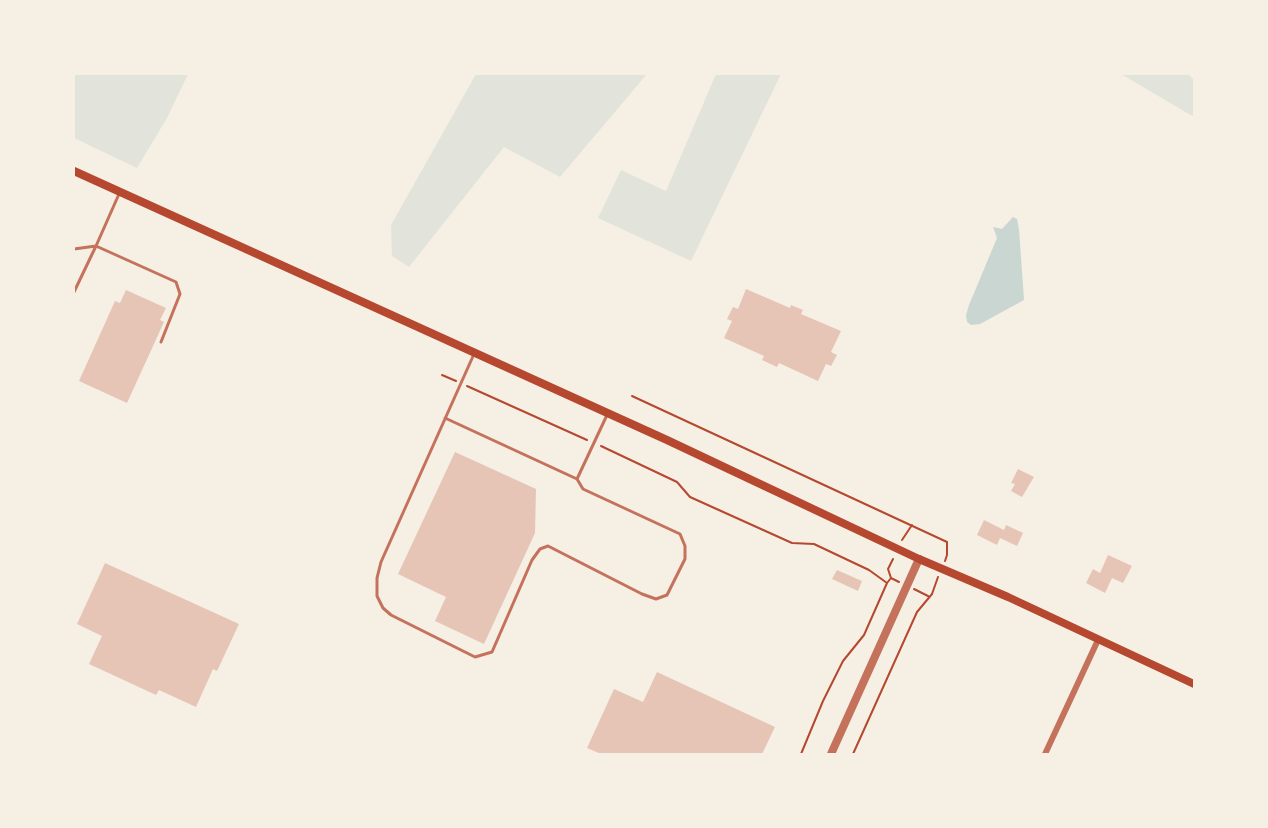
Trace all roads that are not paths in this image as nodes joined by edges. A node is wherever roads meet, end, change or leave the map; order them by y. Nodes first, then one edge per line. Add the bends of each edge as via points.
1 (74, 171) edge
2 (120, 192) junction
3 (96, 246) junction
4 (74, 249) edge
5 (74, 292) edge
6 (160, 342) dead end
7 (474, 353) junction
8 (607, 413) junction
9 (445, 418) junction
10 (577, 479) junction
11 (919, 559) junction
12 (1098, 640) junction
13 (1194, 684) edge
14 (831, 754) edge
15 (1045, 754) edge

1 - 2 main road
2 - 3 lane
2 - 7 main road
3 - 4 lane
3 - 5 lane
3 - 6 lane via 176,282 180,294
7 - 8 main road
7 - 9 lane
8 - 10 lane
8 - 11 main road
9 - 10 lane
9 - 10 lane via 381,562 377,596 391,615 475,657 492,652 532,560 540,549 548,546 642,594 656,599 667,595 685,559 680,534 583,489
11 - 12 main road
11 - 14 street
12 - 13 main road
12 - 15 street

